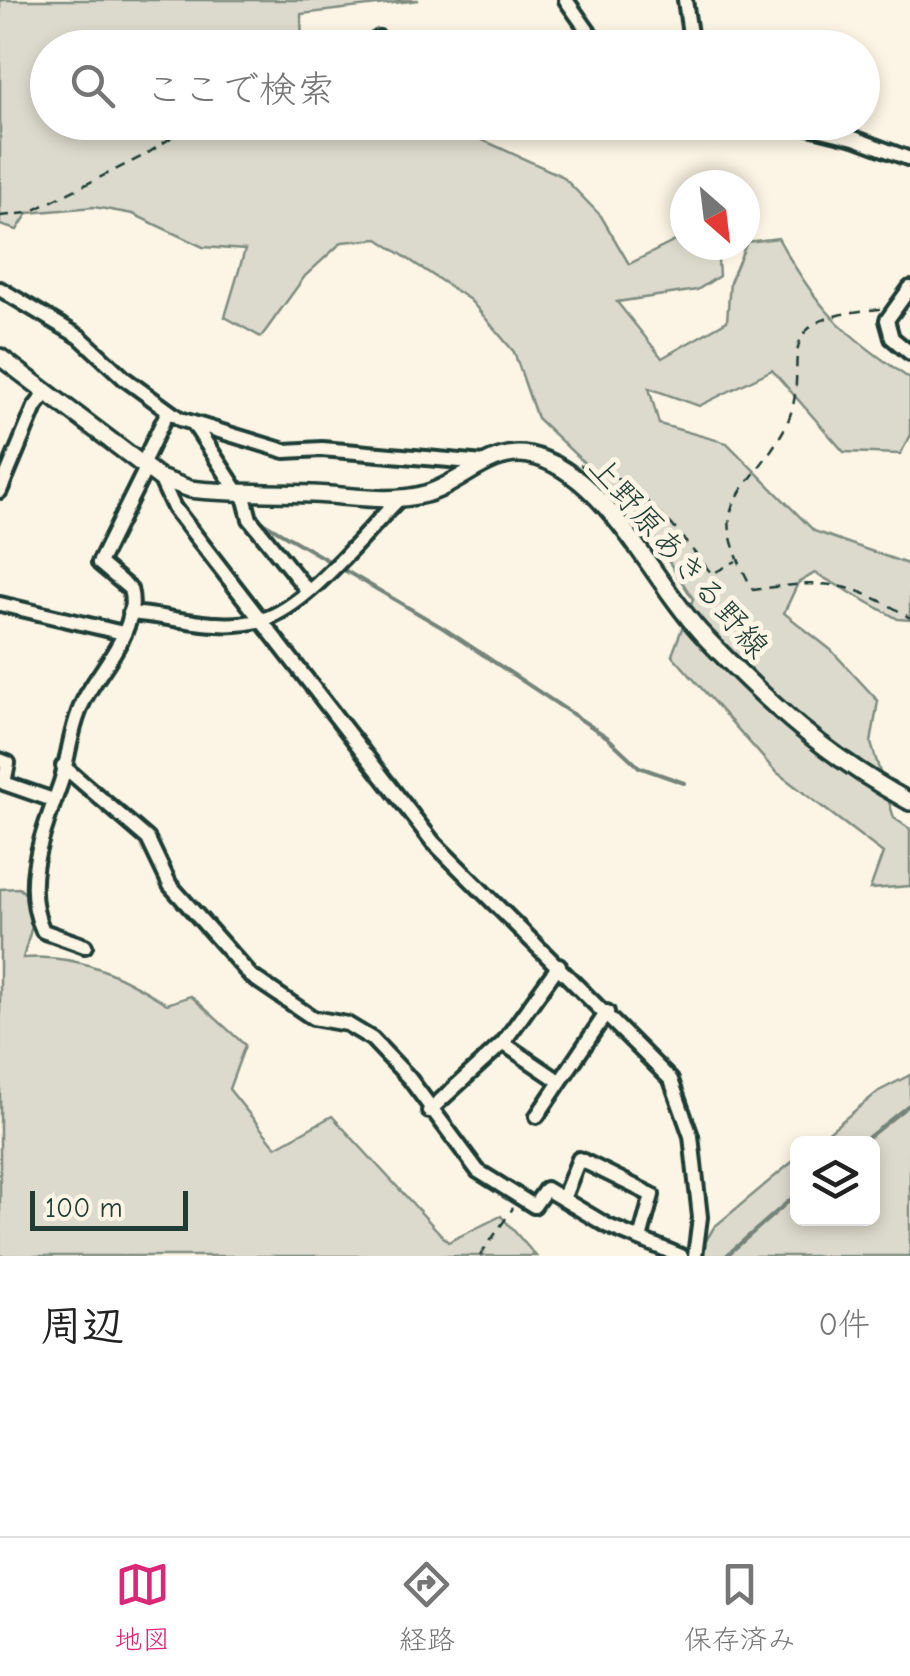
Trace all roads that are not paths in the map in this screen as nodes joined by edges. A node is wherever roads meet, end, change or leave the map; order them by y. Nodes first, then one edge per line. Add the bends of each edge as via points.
1 (566, 0) edge
2 (685, 0) edge
3 (587, 30) edge
4 (689, 30) edge
5 (859, 140) edge
6 (910, 159) edge
7 (910, 288) edge
8 (0, 289) edge
9 (910, 353) edge
10 (0, 357) edge
11 (47, 392) junction
12 (168, 411) junction
13 (194, 423) junction
14 (487, 463) junction
15 (150, 470) junction
16 (0, 491) edge
17 (240, 492) junction
18 (400, 498) junction
19 (306, 590) junction
20 (0, 604) edge
21 (130, 613) junction
22 (260, 620) junction
23 (123, 633) junction
24 (0, 760) edge
25 (64, 766) junction
26 (53, 800) junction
27 (910, 802) edge
28 (86, 946) dead end
29 (559, 965) junction
30 (606, 1012) junction
31 (503, 1043) junction
32 (560, 1082) junction
33 (430, 1111) junction
34 (537, 1116) dead end
35 (563, 1200) junction
36 (640, 1239) junction
37 (682, 1256) edge
38 (694, 1256) edge

1 - 3 street
2 - 4 street
5 - 6 street
7 - 9 street via 892,308 888,330
8 - 12 street via 80,337
10 - 11 main road, 上野原あきる野線
11 - 15 main road, 上野原あきる野線
11 - 16 street
12 - 13 street
12 - 15 street
13 - 14 street via 284,451
13 - 17 street
14 - 18 main road, 上野原あきる野線 via 440,490
14 - 27 main road, 上野原あきる野線 via 524,454 561,465 589,487 692,622 772,704 845,766
15 - 17 main road, 上野原あきる野線 via 190,488
15 - 21 street via 99,563 130,589
15 - 22 street
17 - 18 main road, 上野原あきる野線
17 - 19 street via 250,519
18 - 19 street
19 - 22 street
20 - 23 street
21 - 22 street via 187,622
21 - 23 street
22 - 29 street via 432,842
23 - 25 street via 84,700
24 - 26 street via 8,763 4,783
25 - 26 street
25 - 33 street via 148,839 170,885 251,976 314,1018 347,1024 372,1039
26 - 28 street via 40,834 34,898 44,930
29 - 30 street
29 - 31 street
30 - 32 street
30 - 38 street via 665,1071 684,1106 700,1217
31 - 32 street
31 - 33 street
32 - 34 street
33 - 35 street via 478,1172 534,1206 546,1190
35 - 36 street
35 - 36 street via 579,1159 652,1194
36 - 37 street

